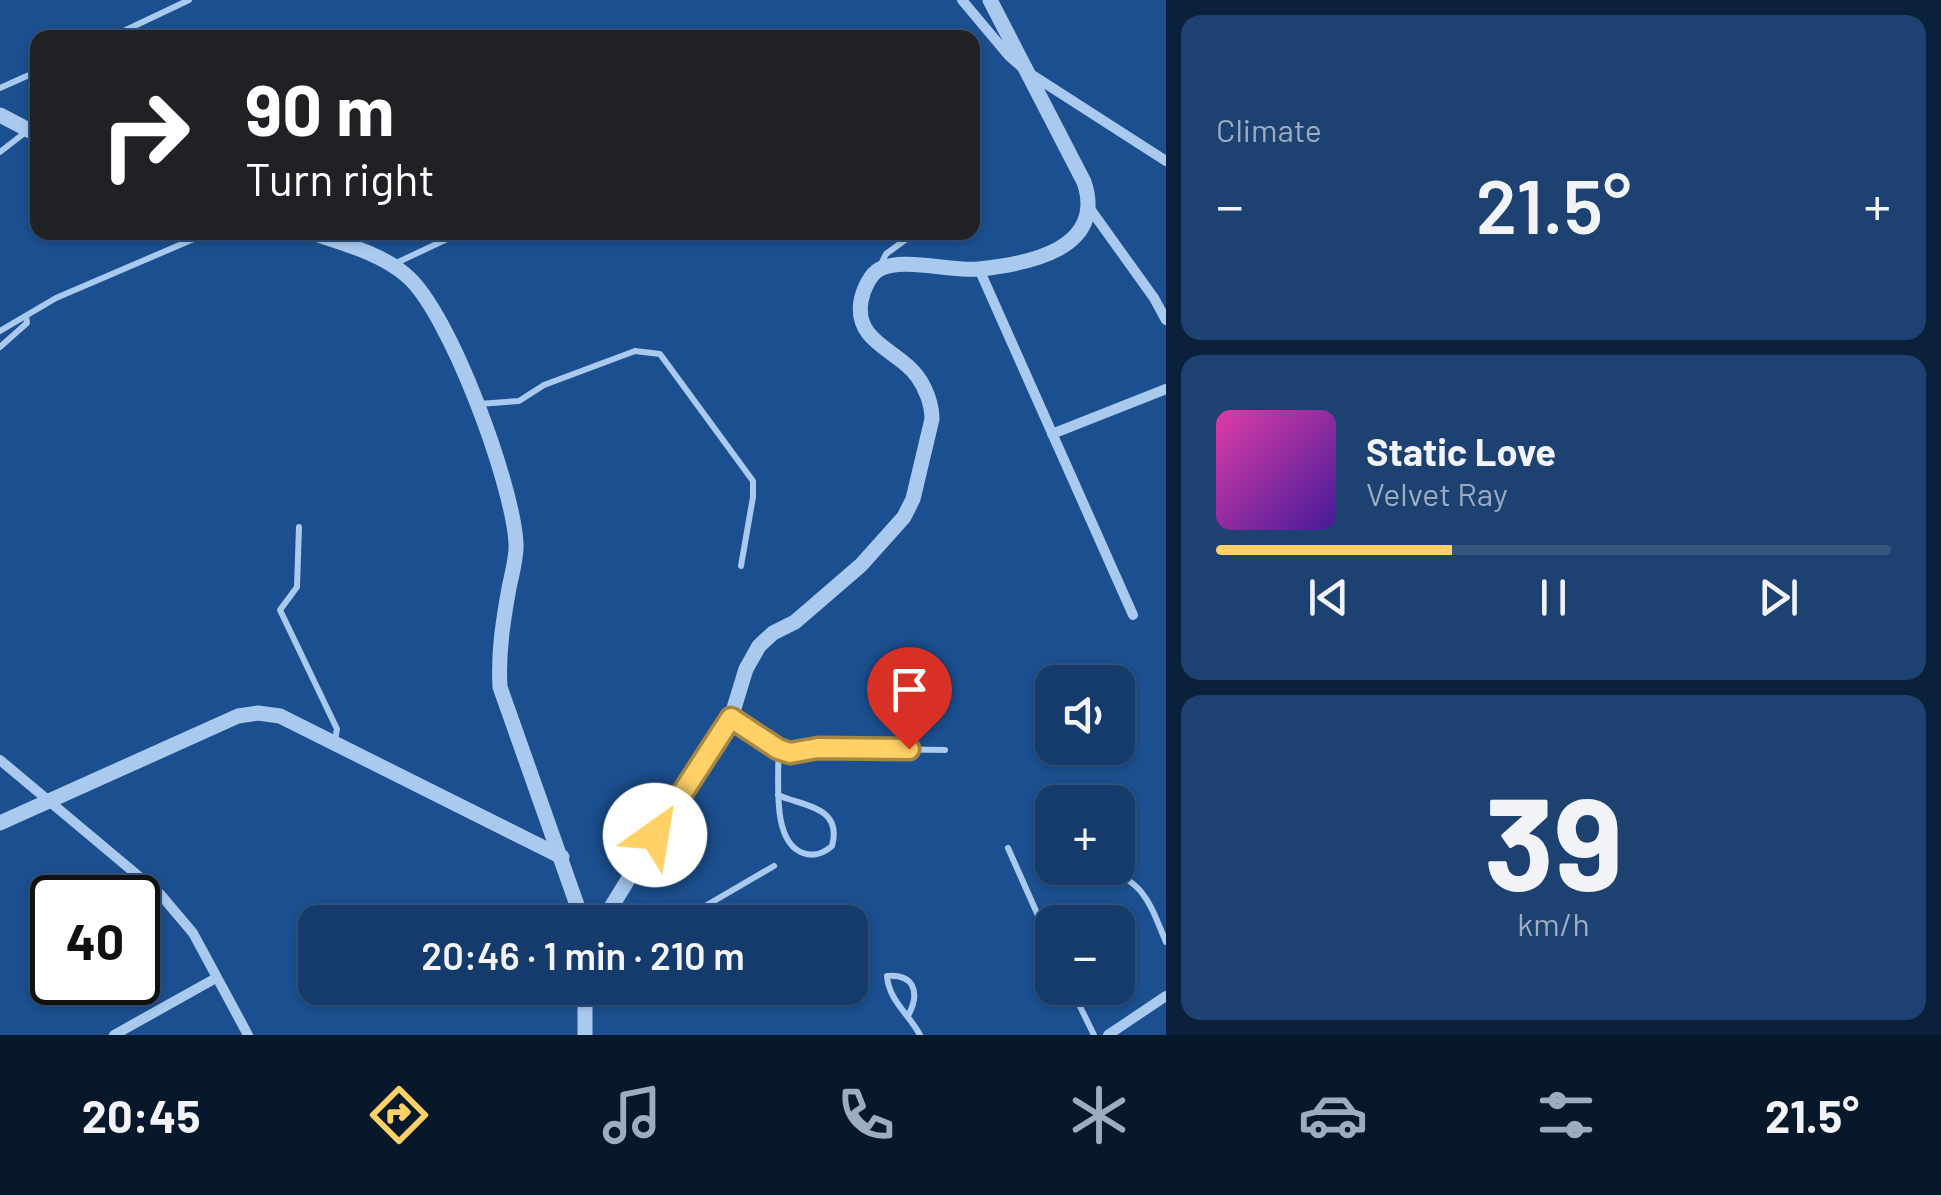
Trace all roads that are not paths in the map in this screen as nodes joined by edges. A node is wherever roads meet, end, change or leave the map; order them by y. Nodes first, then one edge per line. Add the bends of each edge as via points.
1 (189, 0) edge
2 (962, 0) edge
3 (990, 0) edge
4 (126, 30) edge
5 (1026, 70) junction
6 (30, 75) edge
7 (0, 88) edge
8 (0, 115) edge
9 (30, 131) edge
10 (30, 135) edge
11 (0, 152) edge
12 (1166, 161) edge
13 (1088, 206) junction
14 (191, 240) edge
15 (330, 240) edge
16 (445, 240) edge
17 (905, 240) edge
18 (393, 264) junction
19 (878, 269) junction
20 (979, 269) junction
21 (26, 316) junction
22 (1166, 320) edge
23 (0, 331) edge
24 (0, 347) edge
25 (1166, 389) edge
26 (477, 404) junction
27 (1052, 434) junction
28 (299, 526) dead end
29 (741, 566) dead end
30 (1133, 615) dead end
31 (731, 718) junction
32 (334, 742) junction
33 (778, 749) junction
34 (946, 750) dead end
35 (0, 760) edge
36 (778, 795) junction
37 (50, 801) junction
38 (0, 824) edge
39 (1008, 848) dead end
40 (562, 856) junction
41 (774, 866) dead end
42 (1135, 884) edge
43 (578, 905) edge
44 (613, 905) edge
45 (707, 905) edge
46 (1035, 908) edge
47 (1166, 942) edge
48 (216, 978) junction
49 (1166, 996) edge
50 (585, 1005) edge
51 (1080, 1005) edge
52 (909, 1014) junction
53 (114, 1035) edge
54 (248, 1035) edge
55 (585, 1035) edge
56 (920, 1035) edge
57 (1094, 1035) edge
58 (1108, 1035) edge

1 - 4 lane
2 - 5 street
3 - 5 street
5 - 12 street
5 - 13 street via 1084,182
6 - 7 lane
8 - 9 street
10 - 11 lane
13 - 20 street via 1080,230 1062,248
13 - 22 street
14 - 21 lane
15 - 18 street
16 - 18 lane
17 - 19 lane
18 - 26 street via 428,300
19 - 20 street
19 - 31 street via 860,304 864,326 916,375 932,407 913,499 860,564 758,646
20 - 27 street
21 - 23 lane
21 - 24 lane via 27,324
25 - 27 street
26 - 29 lane via 519,401 636,351 660,354 753,482
26 - 40 street via 508,489 516,546 498,654 500,687
27 - 30 street
28 - 32 lane via 297,587 280,610 337,729
31 - 33 lane
31 - 44 street
32 - 37 street via 280,716 238,716
32 - 40 street
33 - 34 lane
33 - 36 lane
35 - 37 street
36 - 36 lane via 790,843 808,854 832,846 825,814
37 - 38 street
37 - 48 street via 160,894 193,933
39 - 46 lane
40 - 43 street
41 - 45 lane
42 - 47 lane
48 - 53 street
48 - 54 street
49 - 58 street
50 - 55 street
51 - 57 lane
52 - 52 lane via 895,1000 887,976 909,980 915,996
52 - 56 lane

